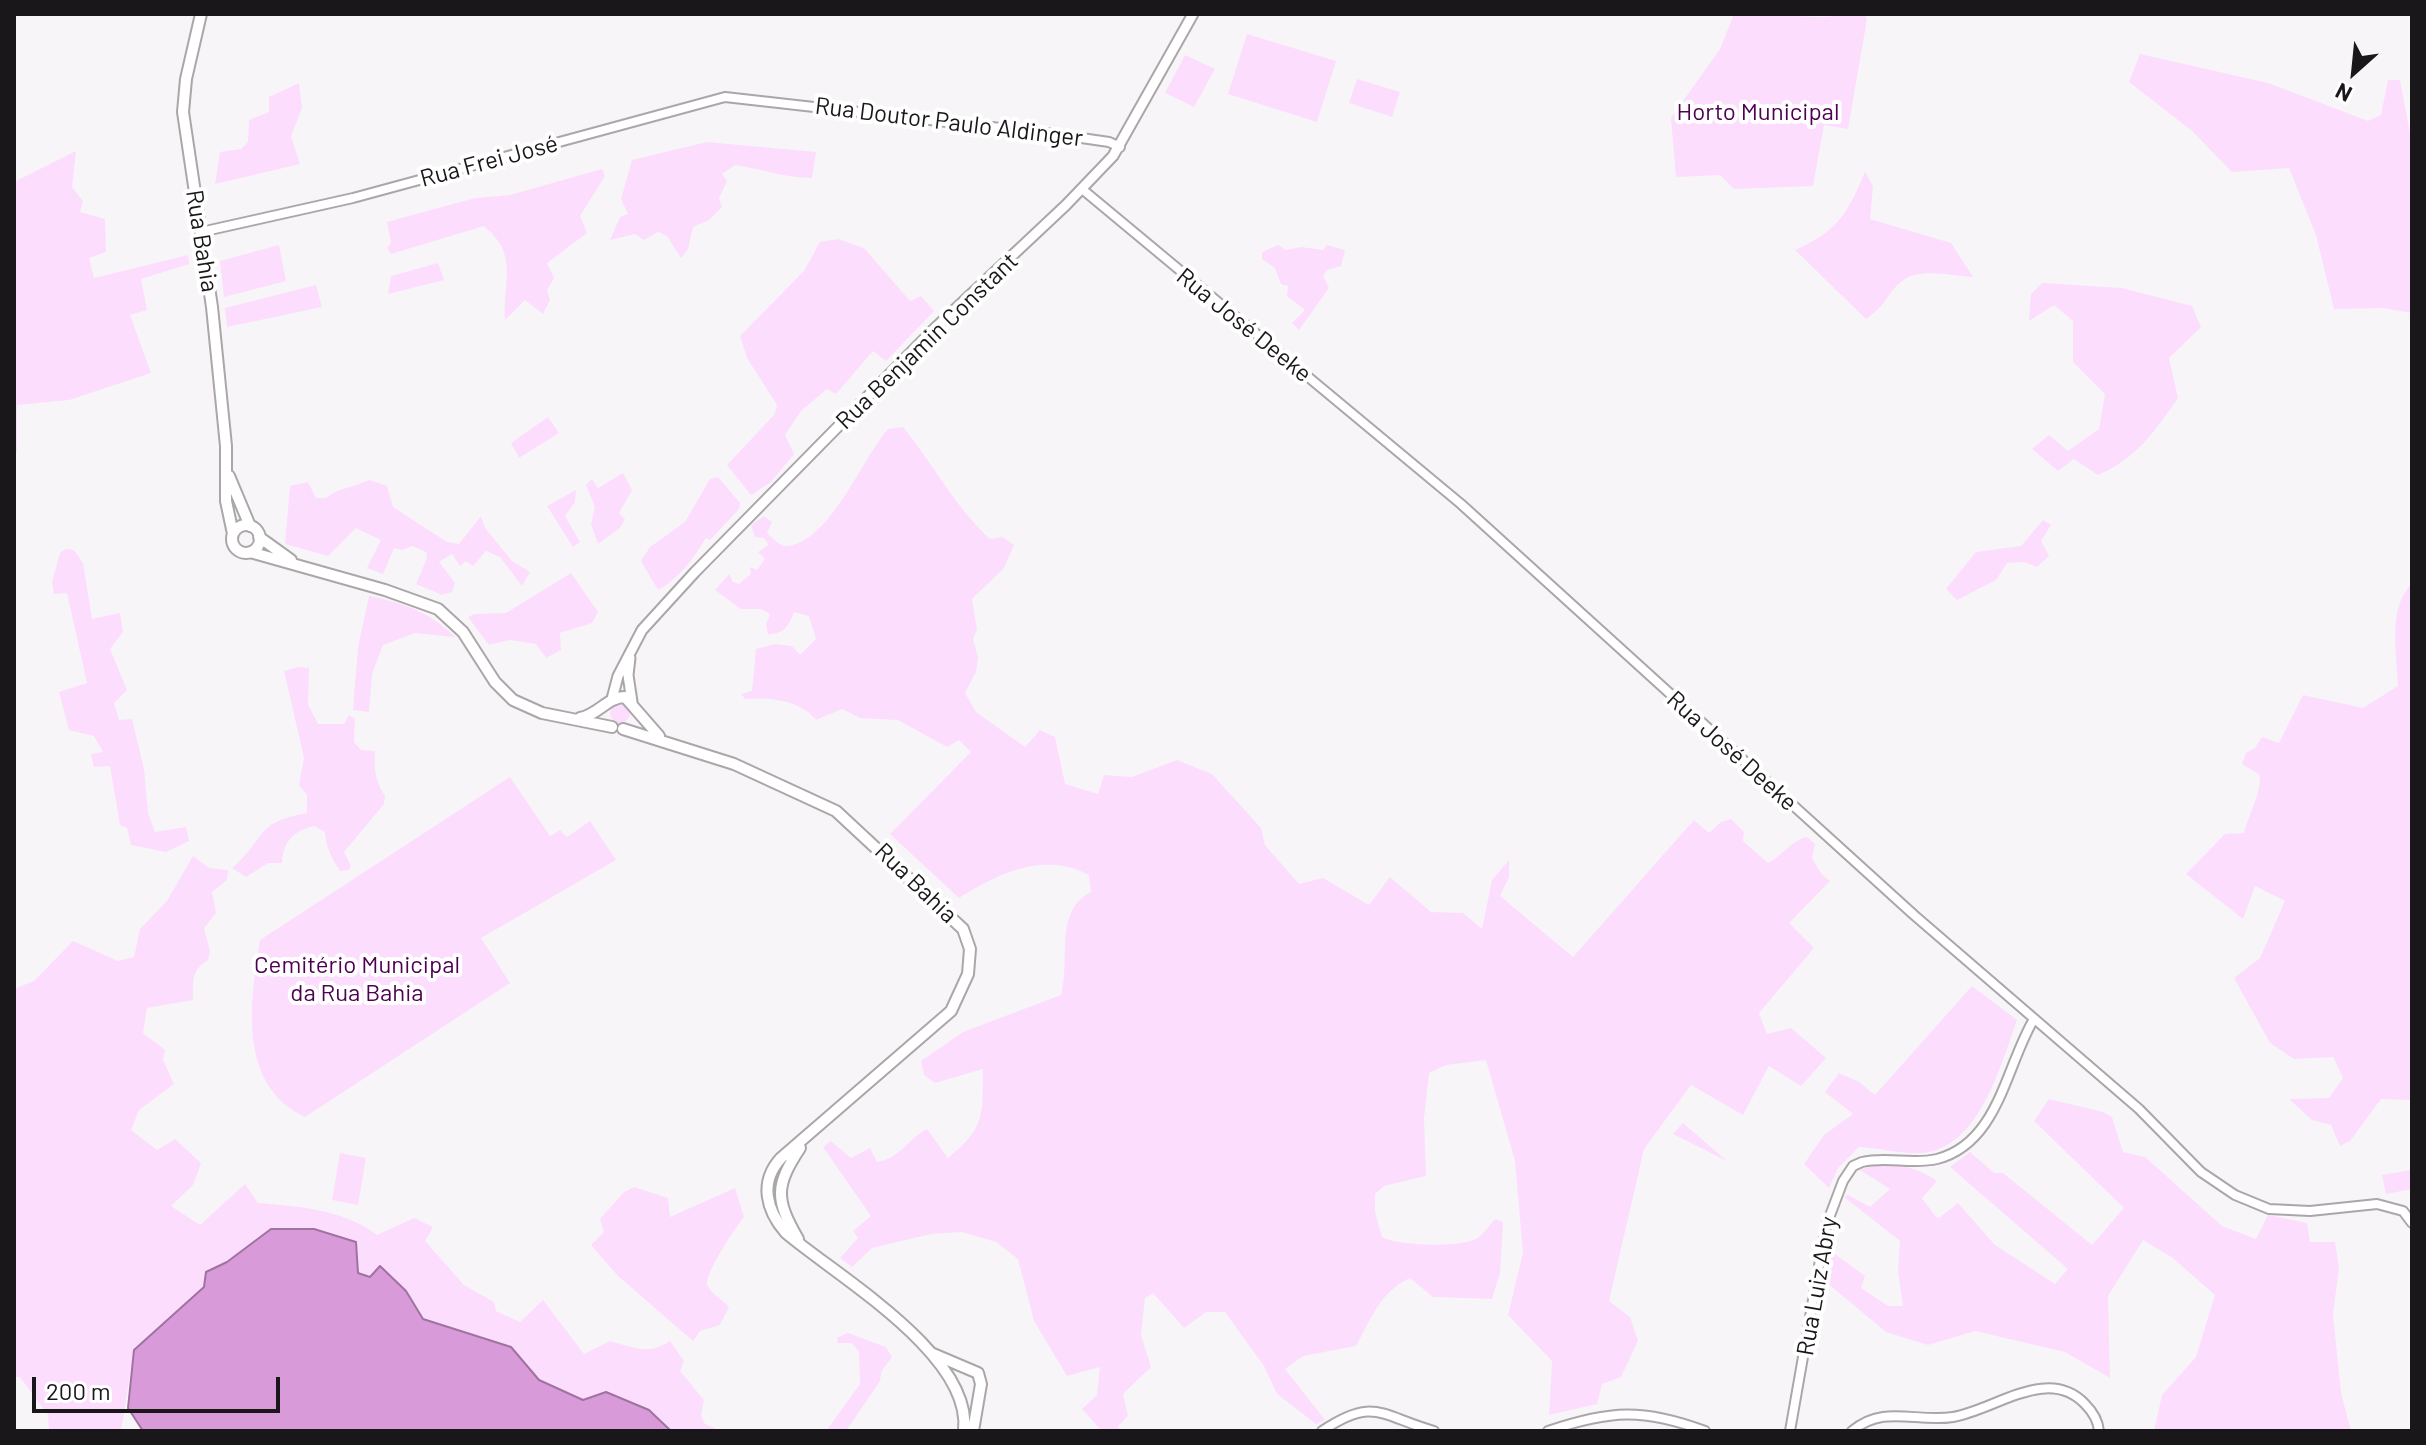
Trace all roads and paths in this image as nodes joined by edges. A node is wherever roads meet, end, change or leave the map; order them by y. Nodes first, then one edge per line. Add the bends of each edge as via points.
1 (201, 14) edge
2 (1193, 14) edge
3 (778, 100) joint
4 (1120, 147) junction
5 (1082, 189) junction
6 (201, 232) junction
7 (227, 469) junction
8 (250, 526) junction
9 (233, 534) junction
10 (259, 537) junction
11 (250, 552) junction
12 (297, 563) junction
13 (632, 647) junction
14 (609, 702) junction
15 (634, 705) junction
16 (566, 718) junction
17 (618, 728) junction
18 (661, 738) junction
19 (2034, 1019) junction
20 (806, 1139) junction
21 (787, 1168) junction
22 (767, 1179) junction
23 (779, 1194) junction
24 (2412, 1223) edge
25 (803, 1247) junction
26 (930, 1352) junction
27 (970, 1370) junction
28 (957, 1391) junction
29 (964, 1431) edge
30 (973, 1431) edge
31 (1322, 1431) edge
32 (1434, 1431) edge
33 (1548, 1431) edge
34 (1705, 1431) edge
35 (1790, 1431) edge
36 (1852, 1431) edge
37 (2099, 1431) edge

1 - 6 main road, Rua Bahia via 183,112
2 - 4 main road, Rua Benjamin Constant
3 - 4 street, Rua Doutor Paulo Aldinger
3 - 6 street, Rua Frei José via 709,99 353,198
4 - 5 main road, Rua Benjamin Constant
5 - 13 main road, Rua Benjamin Constant via 954,309 753,512 656,614
5 - 19 street, Rua José Deeke via 1464,507
6 - 7 main road, Rua Bahia
7 - 8 main road, Rua Bahia
7 - 9 main road, Rua Bahia
8 - 9 main road
8 - 10 main road
9 - 11 main road via 234,547
10 - 11 main road
10 - 12 main road, Rua Bahia
11 - 12 main road, Rua Bahia
12 - 16 main road, Rua Bahia via 438,609 463,632 504,693 528,709
13 - 14 main road, Rua Benjamin Constant
13 - 15 main road via 628,675
14 - 15 main road via 625,697
14 - 16 main road, Rua Bahia via 589,716
14 - 17 main road via 604,715
15 - 17 main road via 634,721
15 - 18 main road, Rua Bahia
16 - 17 main road, Rua Bahia
17 - 18 main road, Rua Bahia
18 - 20 main road, Rua Bahia via 753,772 836,811 949,912 967,936 968,974 951,1011
19 - 24 street, Rua José Deeke via 2139,1109 2201,1172 2235,1195 2287,1212 2364,1204 2394,1207
19 - 35 street, Rua Luiz Abry via 1996,1105 1966,1142 1936,1159 1862,1162 1843,1181 1825,1231
20 - 21 main road, Rua Bahia
20 - 22 main road, Rua Bahia via 781,1158
21 - 22 main road
21 - 23 main road, Rua Bahia
22 - 23 main road
22 - 25 main road via 772,1213
23 - 25 main road
25 - 26 main road
26 - 27 main road
26 - 28 main road
27 - 28 main road
27 - 30 main road via 978,1373 981,1384
28 - 29 main road via 965,1409
31 - 32 street via 1361,1410 1390,1414
33 - 34 street via 1633,1413
36 - 37 street via 1888,1414 1938,1419 1968,1415 2042,1388 2060,1388 2081,1399 2093,1412

